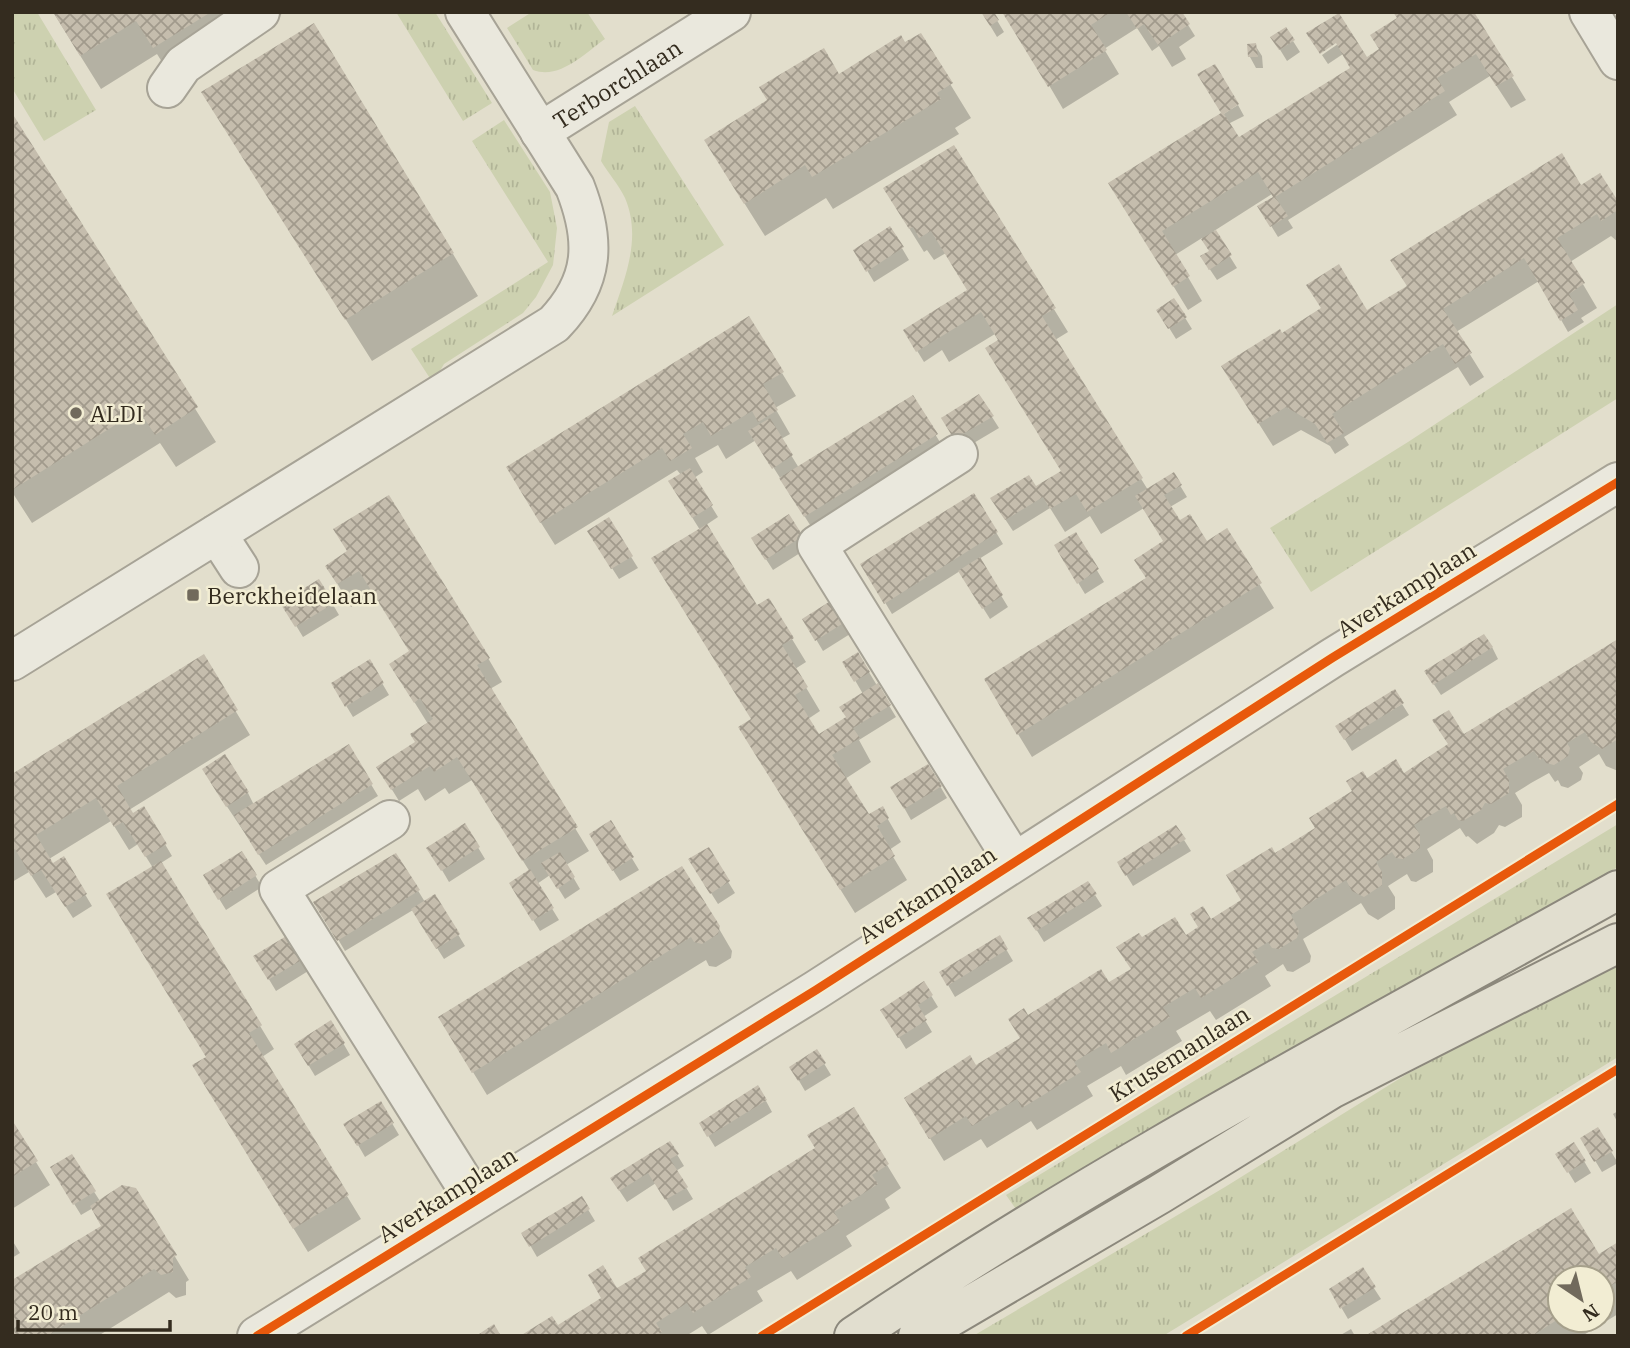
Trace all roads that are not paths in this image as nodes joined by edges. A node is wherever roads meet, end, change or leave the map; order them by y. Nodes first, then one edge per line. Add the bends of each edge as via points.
1 (260, 12) edge
2 (465, 12) edge
3 (731, 12) edge
4 (1589, 12) edge
5 (1618, 60) edge
6 (167, 88) dead end
7 (541, 132) junction
8 (958, 454) dead end
9 (1618, 482) edge
10 (217, 534) junction
11 (239, 568) dead end
12 (12, 661) edge
13 (390, 820) dead end
14 (1013, 860) junction
15 (1618, 890) edge
16 (1618, 943) edge
17 (474, 1199) junction
18 (257, 1336) edge
19 (855, 1336) edge
20 (918, 1336) edge

1 - 6 street via 183,65
2 - 7 street
3 - 7 street, Terborchlaan
4 - 5 street
7 - 10 street via 575,187 585,214 586,276 569,308 554,324
8 - 14 street via 817,545
9 - 14 street, Averkamplaan
10 - 11 street
10 - 12 street
13 - 17 street via 279,890
14 - 17 street, Averkamplaan via 816,990
15 - 19 main road via 1221,1109 974,1255
16 - 20 main road via 1331,1089
17 - 18 street, Averkamplaan

